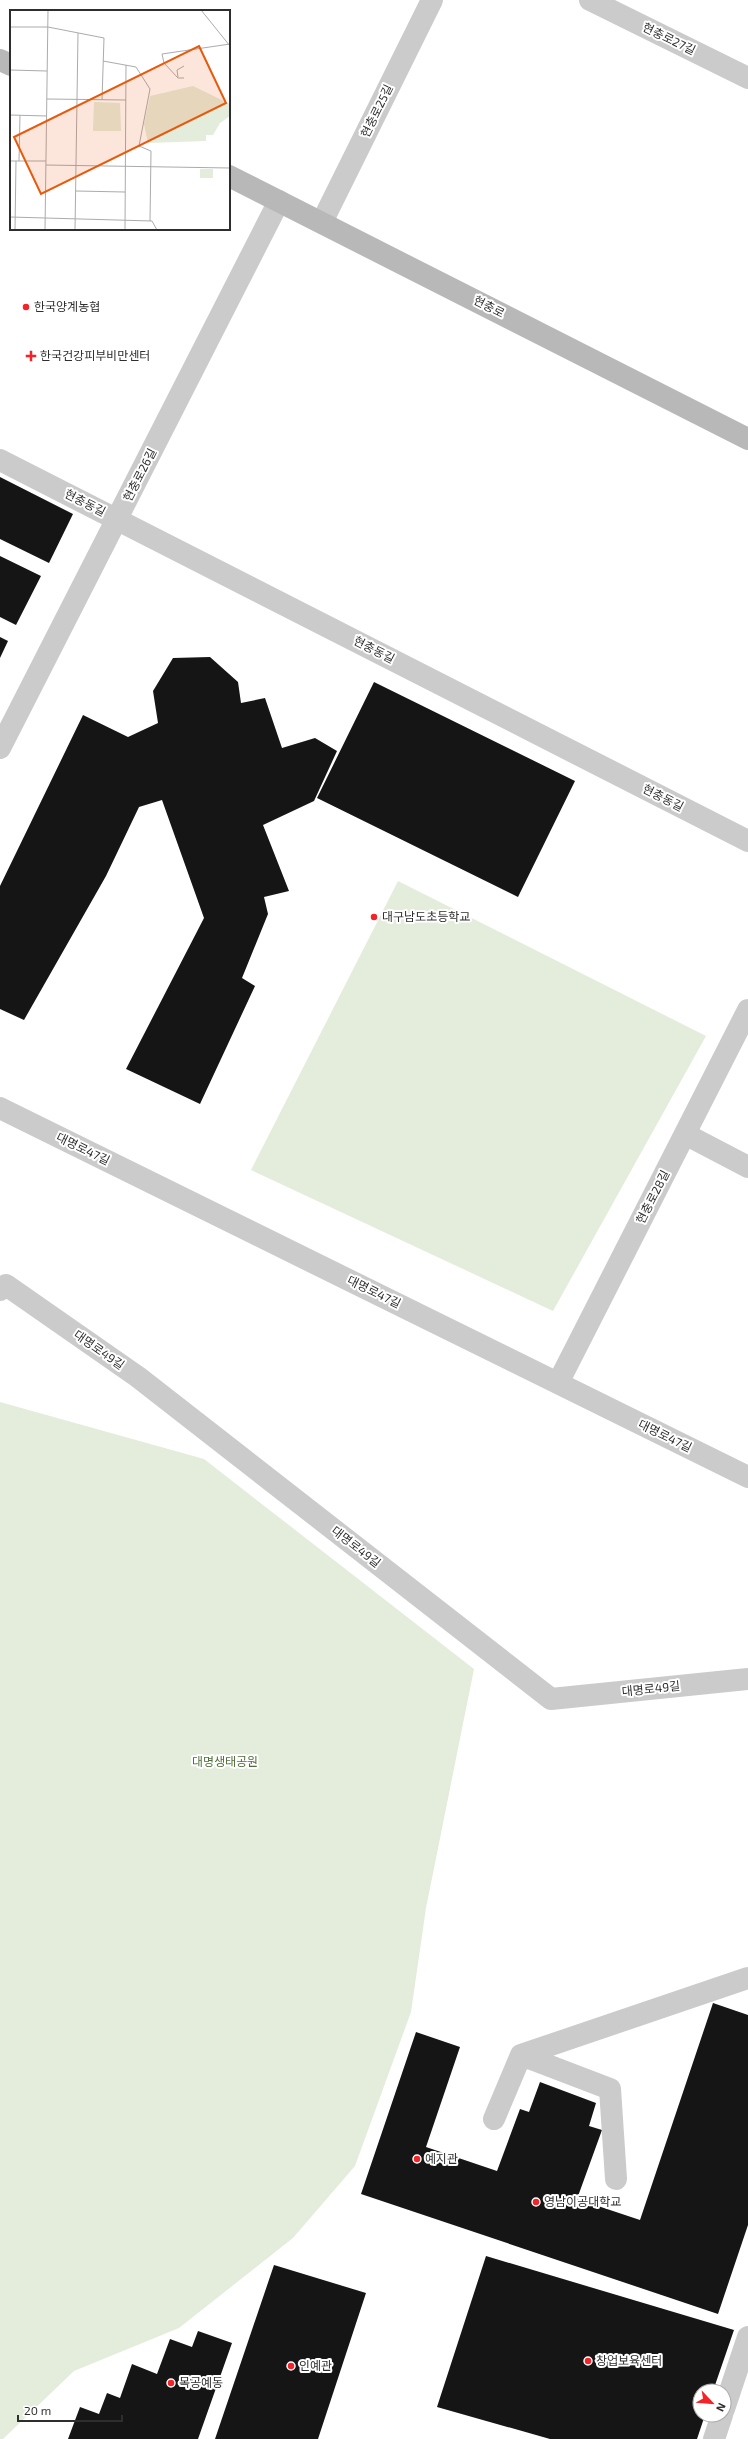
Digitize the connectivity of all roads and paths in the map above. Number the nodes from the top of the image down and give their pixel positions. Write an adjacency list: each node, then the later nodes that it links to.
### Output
1 (432, 0): 8 (street, 현충로25길)
2 (590, 0): 5 (street, 현충로27길)
3 (0, 60): 4 (main road)
4 (10, 65)
5 (748, 78)
6 (230, 176): 7 (main road, 현충로)
7 (279, 201): 8 (main road, 현충로); 11 (street, 현충로26길)
8 (322, 222): 9 (main road, 현충로)
9 (748, 439)
10 (0, 460): 11 (street, 현충동길)
11 (117, 519): 12 (street, 현충로26길); 13 (street, 현충동길)
12 (0, 748)
13 (748, 841)
14 (748, 1010): 16 (street, 현충로28길)
15 (0, 1108): 19 (street, 대명로47길)
16 (685, 1134): 17 (street); 19 (street, 현충로28길)
17 (748, 1167)
18 (0, 1290): 21 (street, 대명로49길)
19 (558, 1383): 20 (street, 대명로47길)
20 (748, 1477)
21 (748, 1679)
22 (748, 1978): 23 (street)
23 (521, 2055): 24 (street); 25 (street)
24 (494, 2119)
25 (616, 2179)
26 (748, 2337): 27 (street)
27 (732, 2385)
28 (719, 2423): 29 (street)
29 (714, 2439)

